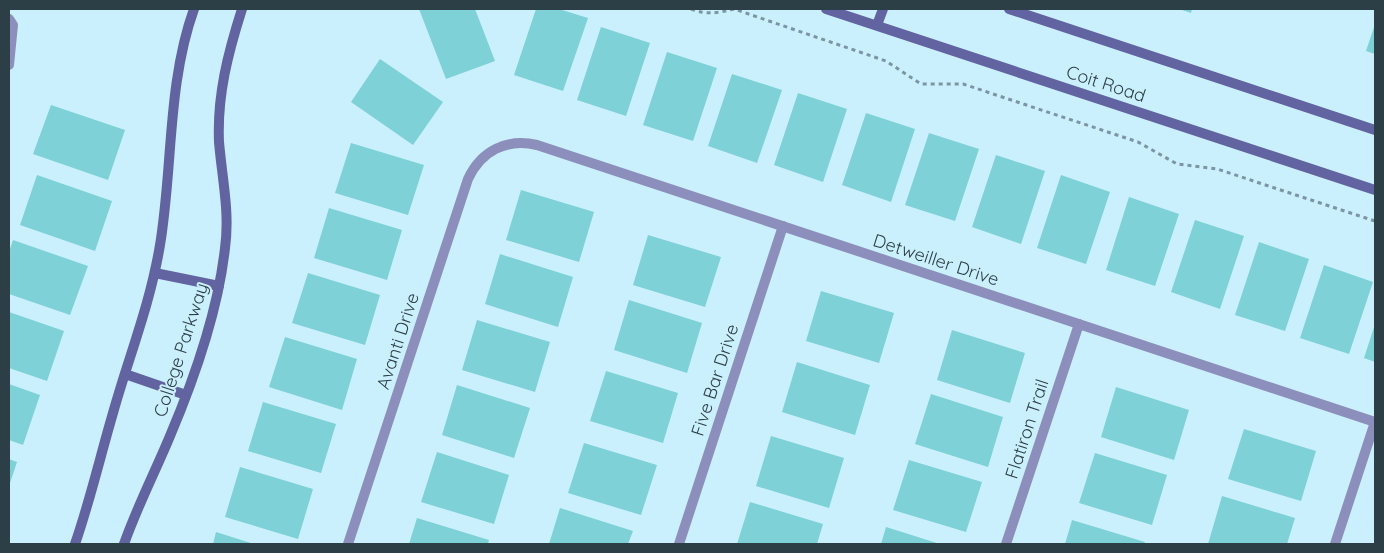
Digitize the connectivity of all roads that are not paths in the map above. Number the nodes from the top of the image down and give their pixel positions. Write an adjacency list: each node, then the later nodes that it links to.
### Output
1 (194, 9): 13 (street)
2 (242, 9): 14 (street, College Parkway)
3 (826, 9): 7 (street, Coit Road)
4 (883, 9): 7 (street)
5 (1009, 9): 9 (street)
6 (10, 20): 8 (street)
7 (877, 25): 11 (street, Coit Road)
8 (9, 65)
9 (1375, 130)
10 (487, 153): 12 (street, Detweiller Drive); 21 (street, Avanti Drive)
11 (1375, 190)
12 (783, 226): 15 (street, Detweiller Drive); 22 (street, Five Bar Drive)
13 (155, 273): 14 (street); 16 (street)
14 (219, 286): 17 (street, College Parkway)
15 (1079, 324): 18 (street, Detweiller Drive); 23 (street, Flatiron Trail)
16 (125, 374): 17 (street); 19 (street)
17 (186, 395): 20 (street, College Parkway)
18 (1375, 422): 24 (street)
19 (75, 544)
20 (124, 544)
21 (348, 544)
22 (679, 544)
23 (1006, 544)
24 (1335, 544)

